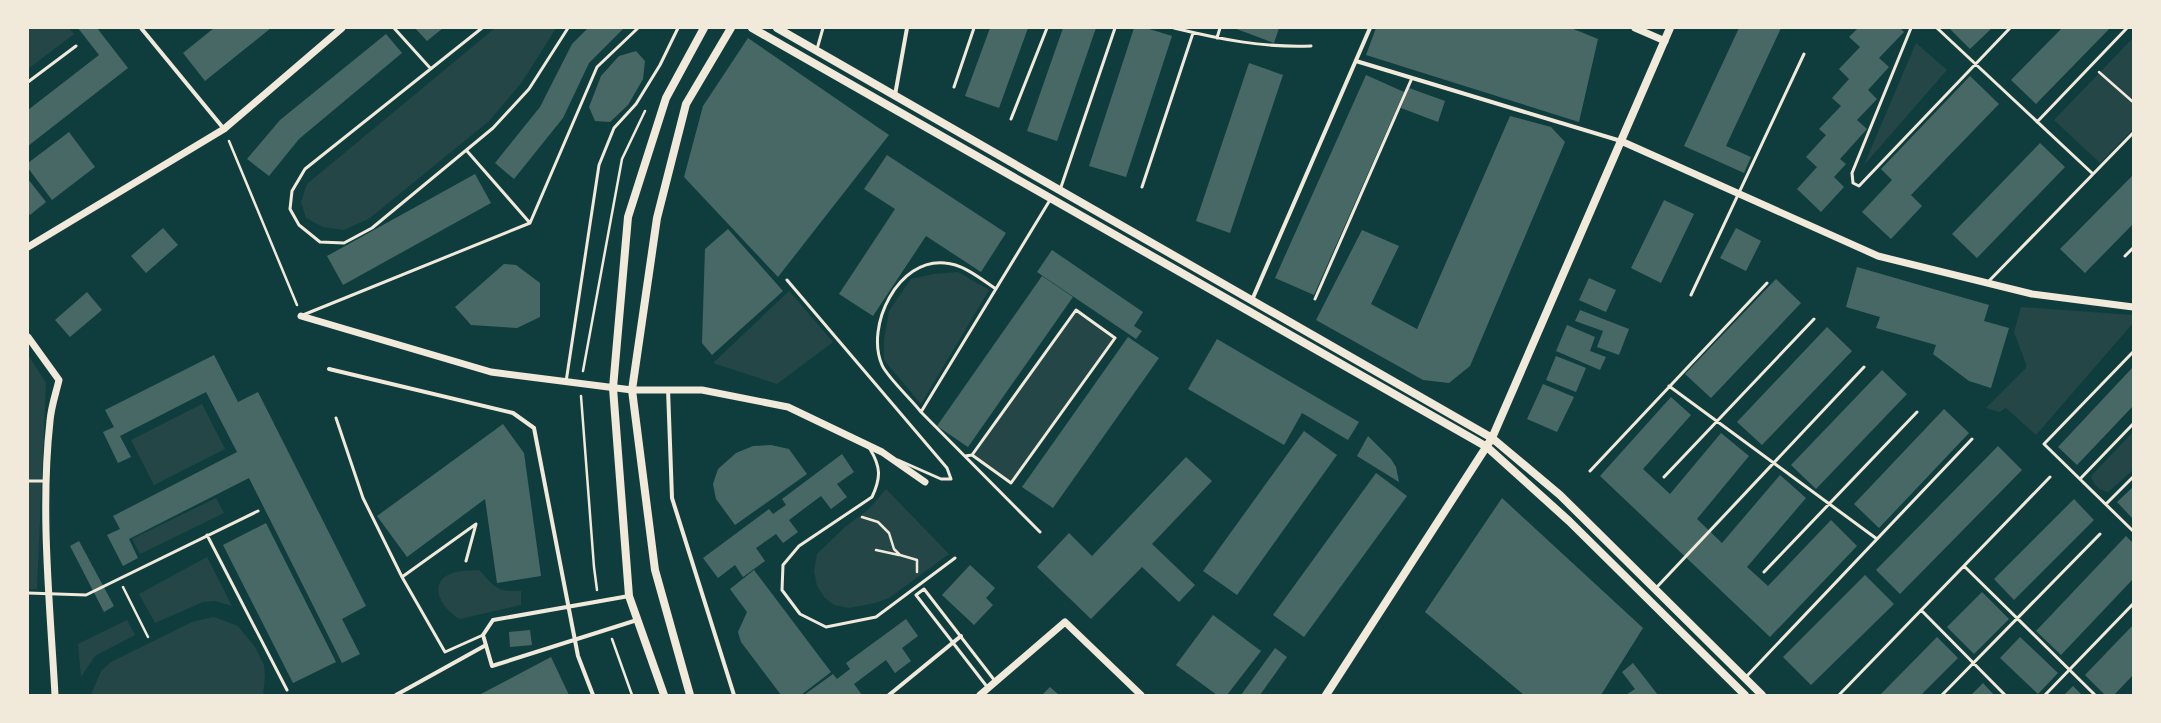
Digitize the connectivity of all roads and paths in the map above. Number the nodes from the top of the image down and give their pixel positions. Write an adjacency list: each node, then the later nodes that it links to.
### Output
1 (140, 28): 44 (street)
2 (342, 28): 44 (street)
3 (394, 28): 36 (lane)
4 (482, 28): 36 (lane)
5 (568, 28): 47 (lane)
6 (638, 28): 53 (lane)
7 (678, 28): 71 (lane)
8 (704, 28): 73 (main road)
9 (731, 28): 75 (main road)
10 (752, 28): 52 (main road)
11 (777, 28): 31 (main road)
12 (822, 28): 31 (lane)
13 (907, 28): 40 (street)
14 (974, 28): 39 (lane)
15 (1047, 28): 42 (lane)
16 (1115, 28): 50 (lane)
17 (1174, 28): 26 (lane)
18 (1220, 28): 27 (lane)
19 (1370, 28): 33 (street)
20 (1635, 28): 28 (street)
21 (1670, 28): 28 (main road)
22 (1911, 28): 34 (lane)
23 (1937, 28): 34 (lane)
24 (2010, 28): 34 (lane)
25 (2127, 28): 35 (lane)
26 (1193, 33): 27 (lane); 49 (lane)
27 (1217, 38): 30 (lane)
28 (1664, 41): 46 (main road)
29 (76, 46): 38 (lane)
30 (1311, 46)
31 (817, 51): 40 (main road)
32 (1804, 54): 51 (lane)
33 (1356, 61): 37 (street); 63 (street)
34 (1976, 64): 43 (lane)
35 (2092, 65): 41 (path); 43 (lane)
36 (431, 69): 47 (lane)
37 (1412, 78): 46 (street); 62 (lane)
38 (28, 82)
39 (954, 87)
40 (894, 95): 50 (main road)
41 (2133, 102)
42 (1011, 119)
43 (2037, 122): 48 (lane)
44 (224, 129): 54 (street); 65 (path)
45 (2133, 133): 48 (lane)
46 (1621, 141): 51 (street); 81 (main road)
47 (467, 151): 53 (lane)
48 (2093, 174): 59 (lane)
49 (1142, 187)
50 (1060, 190): 63 (main road)
51 (1739, 194): 59 (street); 61 (lane)
52 (1051, 198): 60 (lane); 84 (main road)
53 (530, 223): 65 (lane)
54 (28, 247)
55 (2133, 248): 56 (lane)
56 (2125, 256)
57 (787, 280): 85 (lane)
58 (1766, 283): 72 (lane)
59 (1987, 284): 64 (street)
60 (996, 289): 76 (lane); 76 (lane)
61 (1692, 295)
62 (1315, 299)
63 (1252, 300): 81 (main road)
64 (2133, 307)
65 (301, 316): 71 (street)
66 (1814, 319): 79 (lane)
67 (28, 337): 95 (street)
68 (2133, 352): 93 (lane)
69 (1864, 367): 88 (lane)
70 (329, 369): 121 (street)
71 (566, 382): 73 (street)
72 (1669, 386): 79 (lane); 89 (lane)
73 (613, 388): 75 (street); 119 (main road)
74 (668, 389): 75 (street); 83 (street); 142 (street)
75 (632, 390): 141 (main road)
76 (921, 412): 87 (lane)
77 (1917, 412): 97 (lane)
78 (336, 418): 112 (lane)
79 (1717, 421): 88 (lane); 90 (lane)
80 (2133, 424): 93 (lane)
81 (1492, 438): 84 (main road); 115 (main road)
82 (1972, 439): 105 (lane)
83 (869, 446): 85 (street); 100 (lane)
84 (1487, 447): 146 (main road); 147 (main road)
85 (882, 452): 96 (street)
86 (972, 455): 86 (lane); 87 (lane)
87 (965, 456): 102 (lane)
88 (1774, 463): 97 (lane); 115 (lane)
89 (1590, 471)
90 (1664, 477)
91 (2050, 477): 110 (lane)
92 (2133, 477): 98 (lane)
93 (2080, 479): 98 (lane)
94 (28, 481): 95 (lane)
95 (46, 481): 117 (street)
96 (925, 482)
97 (1830, 504): 105 (lane); 111 (lane)
98 (2106, 504): 101 (lane)
99 (258, 511): 104 (lane)
100 (849, 513): 107 (path); 114 (lane)
101 (2133, 531)
102 (1040, 532)
103 (2100, 534): 123 (lane)
104 (207, 535): 113 (lane); 136 (lane)
105 (1877, 539): 133 (lane)
106 (876, 550): 107 (path)
107 (900, 555): 114 (path)
108 (955, 558): 114 (lane)
109 (466, 561): 112 (lane)
110 (1964, 566): 122 (lane); 123 (lane)
111 (1764, 572)
112 (402, 577): 125 (lane)
113 (119, 579): 117 (lane); 127 (path)
114 (916, 587): 116 (lane)
115 (1655, 589): 133 (main road)
116 (920, 592): 126 (lane); 129 (lane)
117 (48, 593): 118 (lane); 137 (street)
118 (28, 594)
119 (629, 596): 121 (street); 124 (main road)
120 (2133, 604): 132 (lane)
121 (568, 607): 125 (street); 128 (street)
122 (1921, 610): 131 (lane); 149 (lane)
123 (2017, 618): 131 (lane); 132 (lane)
124 (637, 620): 128 (street); 140 (main road)
125 (483, 635): 130 (street)
126 (961, 636): 129 (street); 134 (lane)
127 (148, 637)
128 (575, 640): 130 (street); 139 (street)
129 (953, 643): 135 (lane); 143 (street)
130 (486, 645): 138 (street)
131 (1973, 663): 150 (lane); 151 (lane)
132 (2070, 670): 152 (lane); 153 (lane)
133 (1745, 678): 148 (main road)
134 (996, 681): 135 (street); 145 (street)
135 (988, 688): 144 (street)
136 (287, 690)
137 (55, 695)
138 (396, 695)
139 (593, 695)
140 (664, 695)
141 (690, 695)
142 (734, 695)
143 (889, 695)
144 (980, 695)
145 (1141, 695)
146 (1326, 695)
147 (1745, 695)
148 (1762, 695)
149 (1839, 695)
150 (1942, 695)
151 (2005, 695)
152 (2045, 695)
153 (2095, 695)

